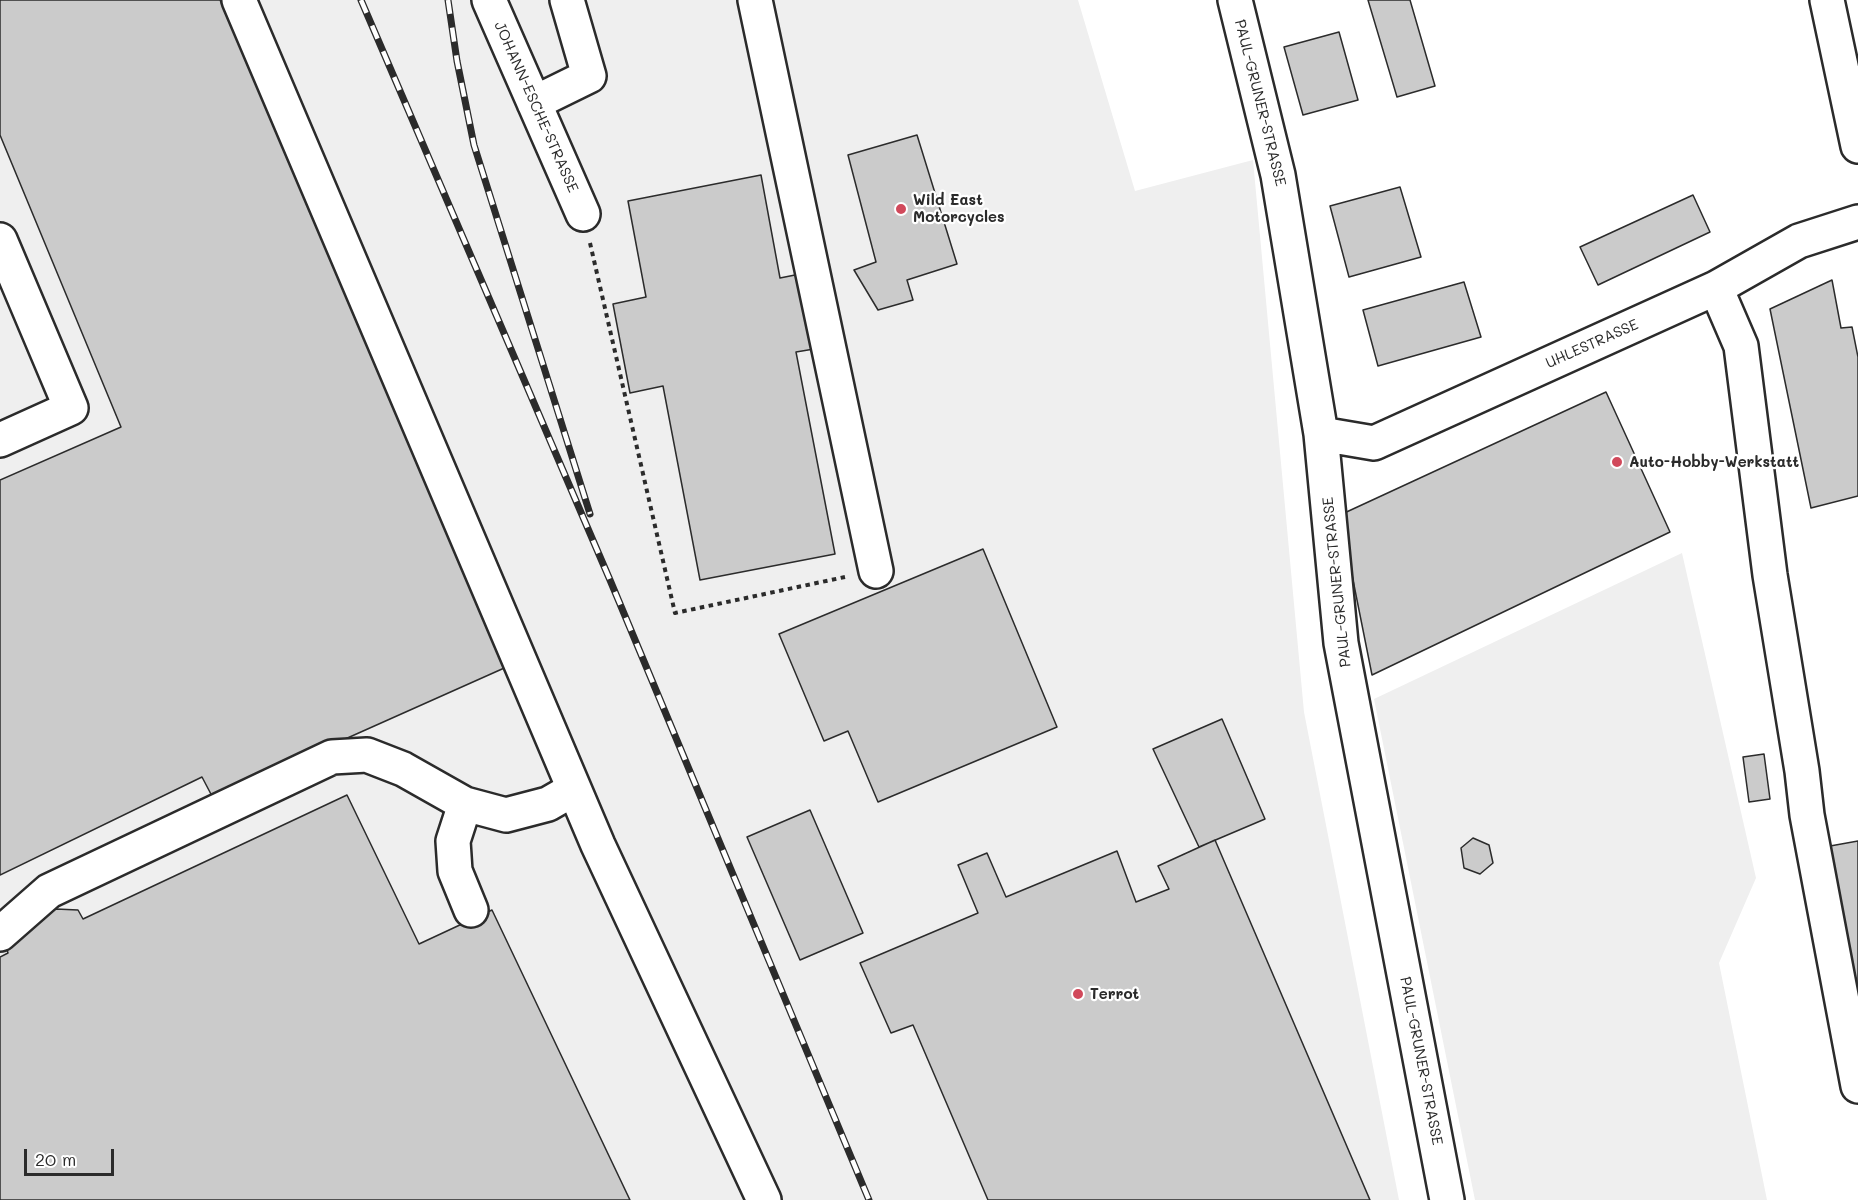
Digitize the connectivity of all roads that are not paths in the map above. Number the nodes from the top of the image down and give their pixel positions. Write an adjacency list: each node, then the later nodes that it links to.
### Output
1 (239, 0): 16 (street)
2 (489, 0): 7 (street, JOHANN-ESCHE-STRASSE)
3 (567, 0): 7 (street)
4 (755, 0): 15 (street)
5 (1235, 0): 13 (street, PAUL-GRUNER-STRASSE)
6 (1827, 0): 8 (street)
7 (534, 103): 9 (street, JOHANN-ESCHE-STRASSE)
8 (1858, 146)
9 (583, 214)
10 (1858, 222): 12 (street, UHLESTRASSE)
11 (0, 240): 14 (street)
12 (1716, 288): 13 (street, UHLESTRASSE); 22 (street)
13 (1321, 434): 24 (street, PAUL-GRUNER-STRASSE)
14 (0, 440)
15 (876, 571)
16 (574, 789): 17 (street); 23 (street)
17 (465, 804): 18 (street); 20 (street)
18 (49, 891): 19 (street); 21 (street)
19 (0, 908)
20 (471, 910)
21 (0, 934)
22 (1858, 1086)
23 (764, 1200)
24 (1447, 1200)

